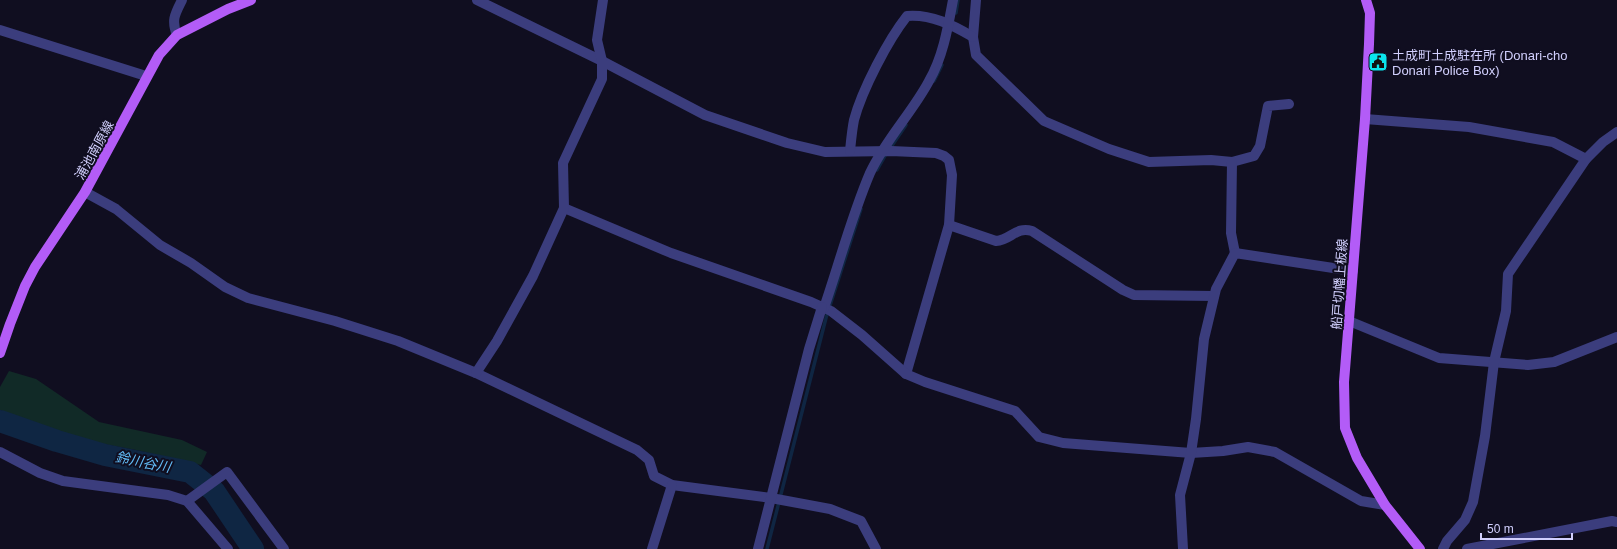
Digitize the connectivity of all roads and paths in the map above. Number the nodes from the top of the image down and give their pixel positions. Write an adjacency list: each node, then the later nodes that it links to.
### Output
1 (182, 0): 10 (street)
2 (251, 0): 10 (main road, 浦池南原線)
3 (476, 0): 12 (street)
4 (604, 0): 12 (street)
5 (953, 0): 8 (street)
6 (976, 0): 11 (street)
7 (1366, 0): 15 (main road, 船戸切幡上板線)
8 (952, 25): 11 (street); 17 (street); 18 (street)
9 (0, 30): 13 (street)
10 (177, 35): 13 (main road, 浦池南原線)
11 (972, 37): 20 (street)
12 (602, 61): 17 (street); 22 (street)
13 (146, 76): 21 (main road, 浦池南原線)
14 (1289, 104): 20 (street)
15 (1365, 119): 19 (street); 25 (main road, 船戸切幡上板線)
16 (1617, 132): 19 (street)
17 (850, 151): 18 (street)
18 (887, 151): 23 (street); 27 (street)
19 (1586, 159): 31 (street)
20 (1232, 162): 24 (street)
21 (85, 192): 30 (main road, 浦池南原線); 32 (street)
22 (564, 208): 27 (street); 32 (street)
23 (949, 225): 26 (street); 33 (street)
24 (1235, 253): 25 (street); 26 (street)
25 (1353, 271): 28 (main road, 船戸切幡上板線)
26 (1214, 296): 35 (street)
27 (826, 309): 33 (street); 37 (street)
28 (1349, 321): 31 (street); 39 (main road, 船戸切幡上板線)
29 (1617, 337): 31 (street)
30 (0, 353)
31 (1494, 362): 48 (street)
32 (476, 373): 36 (street)
33 (906, 374): 35 (street)
34 (0, 452): 38 (street)
35 (1191, 453): 39 (street); 46 (street)
36 (672, 485): 37 (street); 43 (street)
37 (776, 499): 44 (street); 45 (street)
38 (187, 501): 41 (street); 42 (street)
39 (1385, 505): 47 (main road, 船戸切幡上板線)
40 (1617, 522): 49 (street)
41 (228, 549)
42 (284, 549)
43 (652, 549)
44 (758, 549)
45 (876, 549)
46 (1183, 549)
47 (1420, 549)
48 (1443, 549)
49 (1467, 549)

